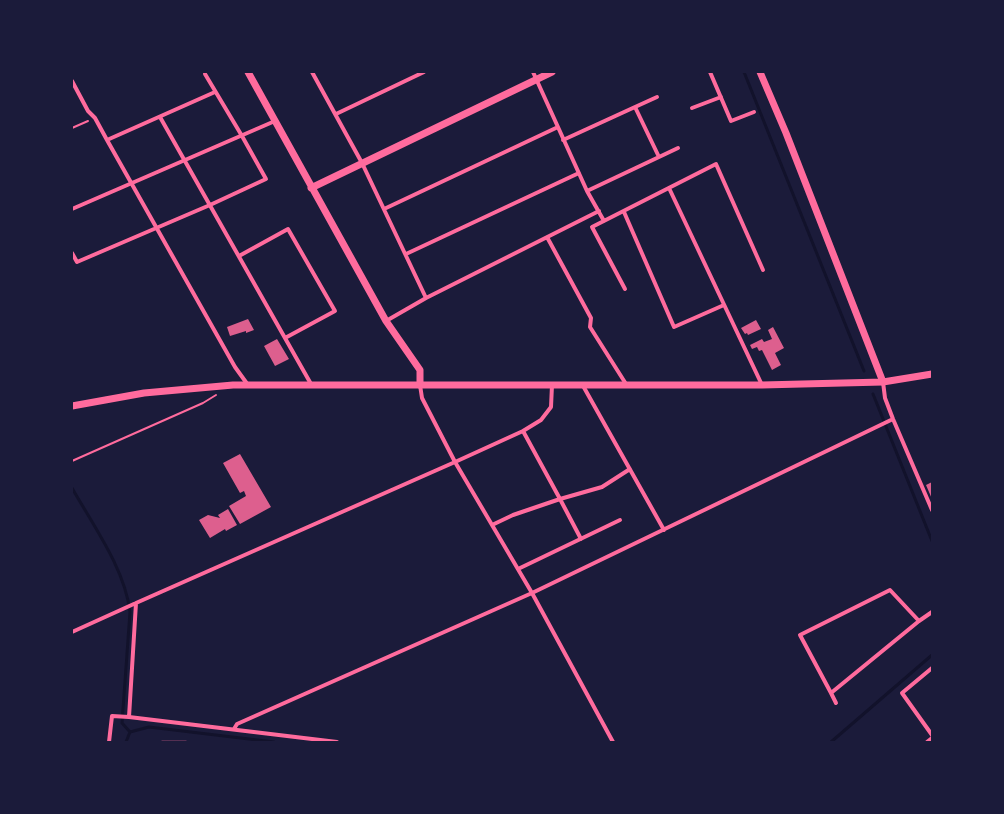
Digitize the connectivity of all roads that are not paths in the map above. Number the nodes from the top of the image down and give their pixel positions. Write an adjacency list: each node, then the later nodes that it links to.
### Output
1 (248, 72): 19 (street)
2 (312, 72): 17 (street)
3 (424, 72): 17 (street)
4 (533, 72): 9 (street)
5 (552, 72): 9 (street)
6 (710, 72): 13 (street)
7 (760, 72): 51 (street)
8 (205, 74): 11 (street)
9 (536, 80): 20 (street); 27 (street)
10 (72, 81): 22 (street)
11 (215, 92): 18 (street); 21 (street)
12 (657, 97): 14 (street)
13 (721, 97): 15 (street); 16 (street)
14 (636, 107): 23 (street); 25 (street)
15 (692, 108)
16 (754, 112)
17 (336, 114): 27 (street)
18 (160, 117): 22 (street); 26 (street)
19 (275, 121): 21 (street); 30 (street)
20 (558, 127): 23 (street); 35 (street)
21 (242, 136): 26 (street); 33 (street)
22 (107, 140): 29 (street)
23 (563, 140): 28 (street)
24 (678, 148): 25 (street)
25 (659, 157): 32 (street)
26 (185, 161): 29 (street); 33 (street)
27 (362, 163): 30 (street); 35 (street)
28 (579, 173): 32 (street); 42 (street)
29 (132, 183): 34 (street); 39 (street)
30 (311, 188): 48 (street)
31 (670, 188): 37 (street); 44 (street); 47 (street)
32 (587, 191): 36 (street)
33 (210, 205): 39 (street); 43 (street)
34 (72, 209)
35 (384, 209): 42 (street)
36 (598, 211): 38 (street); 40 (street)
37 (624, 212): 38 (street); 47 (street)
38 (604, 221): 45 (street)
39 (157, 228): 41 (street); 55 (street)
40 (547, 237): 46 (street); 54 (street)
41 (72, 253)
42 (406, 254): 46 (street)
43 (239, 256): 49 (street); 49 (street)
44 (763, 270)
45 (625, 288)
46 (426, 298): 48 (street)
47 (724, 305): 58 (street)
48 (386, 321): 56 (street)
49 (285, 338): 52 (street)
50 (932, 374): 51 (street)
51 (883, 382): 58 (street); 60 (street)
52 (311, 384): 55 (street); 56 (street)
53 (582, 384): 54 (street); 57 (street); 63 (street)
54 (626, 384): 58 (street)
55 (248, 385): 59 (street)
56 (420, 385): 57 (street); 62 (street)
57 (552, 385): 61 (street)
58 (762, 385)
59 (72, 406)
60 (893, 419): 65 (street); 68 (street)
61 (522, 430): 62 (street); 64 (street)
62 (455, 462): 67 (street); 72 (street)
63 (630, 469): 64 (street); 68 (street)
64 (560, 499): 67 (street); 69 (street)
65 (932, 510)
66 (620, 520): 69 (street)
67 (492, 524): 70 (street)
68 (664, 530): 71 (street)
69 (581, 539): 70 (street)
70 (518, 569): 71 (street)
71 (532, 593): 80 (street); 87 (street)
72 (136, 603): 75 (street); 79 (street)
73 (932, 612): 74 (street)
74 (919, 621): 77 (street); 77 (street)
75 (72, 632)
76 (932, 668): 81 (street)
77 (831, 693): 78 (street)
78 (836, 703)
79 (129, 717): 80 (street); 83 (street)
80 (234, 729): 86 (street)
81 (932, 735)
82 (932, 738): 88 (street)
83 (110, 742)
84 (162, 742): 85 (lane)
85 (186, 742)
86 (337, 742)
87 (613, 742)
88 (927, 742)

